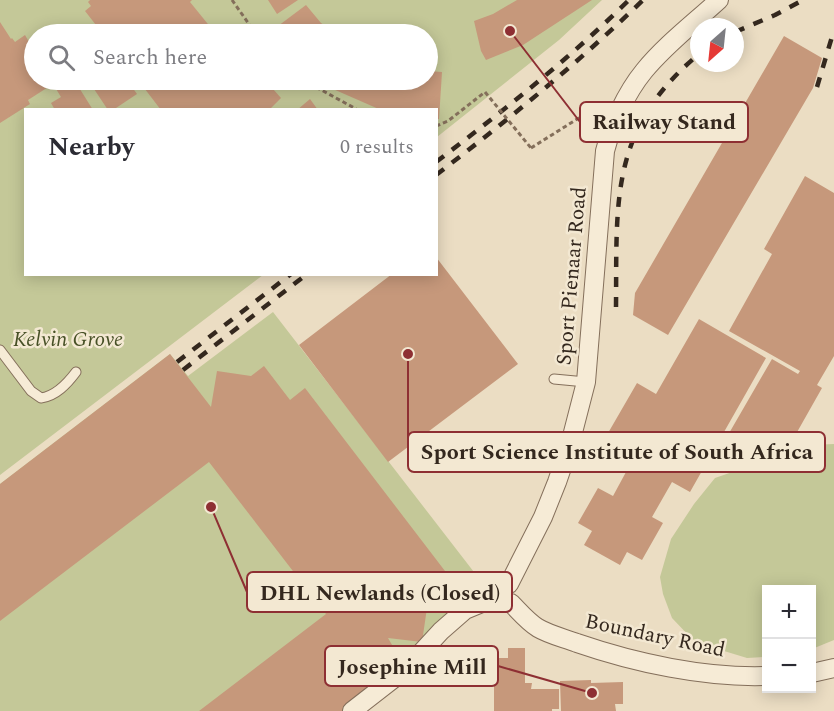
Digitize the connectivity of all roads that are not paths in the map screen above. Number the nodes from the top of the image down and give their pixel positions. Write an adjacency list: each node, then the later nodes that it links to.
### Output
1 (719, 0): 5 (street, Sport Pienaar Road)
2 (0, 350): 3 (lane)
3 (76, 372)
4 (554, 379): 5 (lane)
5 (586, 382): 6 (street, Sport Pienaar Road)
6 (502, 600): 9 (street, Boundary Road); 10 (street)
7 (834, 668): 8 (street)
8 (816, 671)
9 (762, 676)
10 (352, 711)

